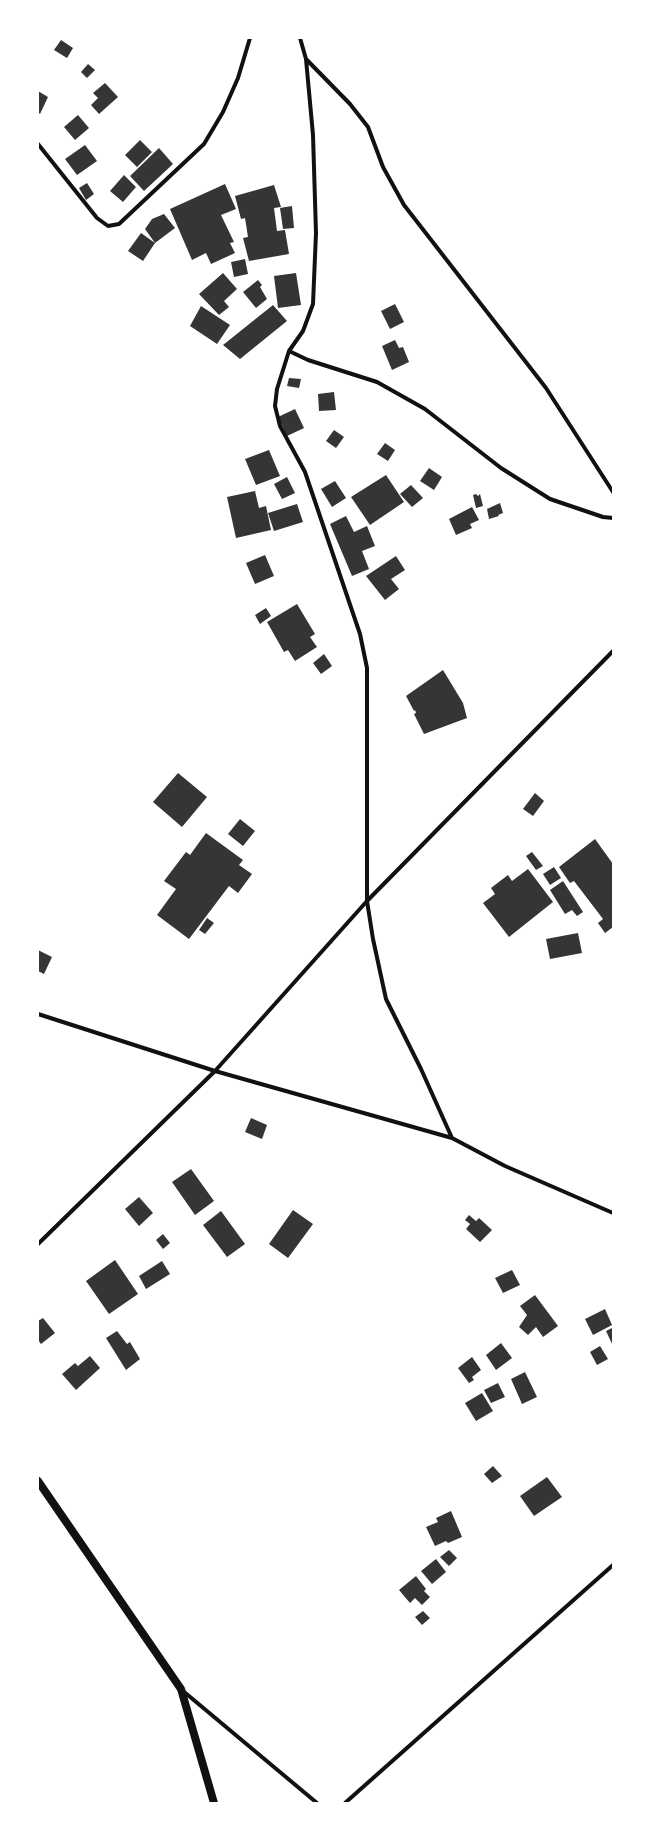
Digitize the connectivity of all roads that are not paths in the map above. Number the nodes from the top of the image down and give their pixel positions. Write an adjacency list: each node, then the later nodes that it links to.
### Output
1 (250, 38): 4 (street)
2 (300, 38): 3 (street)
3 (306, 59): 5 (street); 6 (street)
4 (38, 144)
5 (289, 351): 7 (street); 9 (street)
6 (613, 492)
7 (613, 518)
8 (613, 651): 9 (street)
9 (367, 902): 11 (street); 12 (street)
10 (38, 1014): 11 (street)
11 (215, 1070): 12 (street); 14 (street)
12 (452, 1138): 13 (street)
13 (613, 1213)
14 (38, 1244)
15 (38, 1481): 17 (main road)
16 (613, 1565): 20 (street)
17 (181, 1689): 18 (main road); 19 (street)
18 (214, 1803)
19 (317, 1803)
20 (344, 1803)

